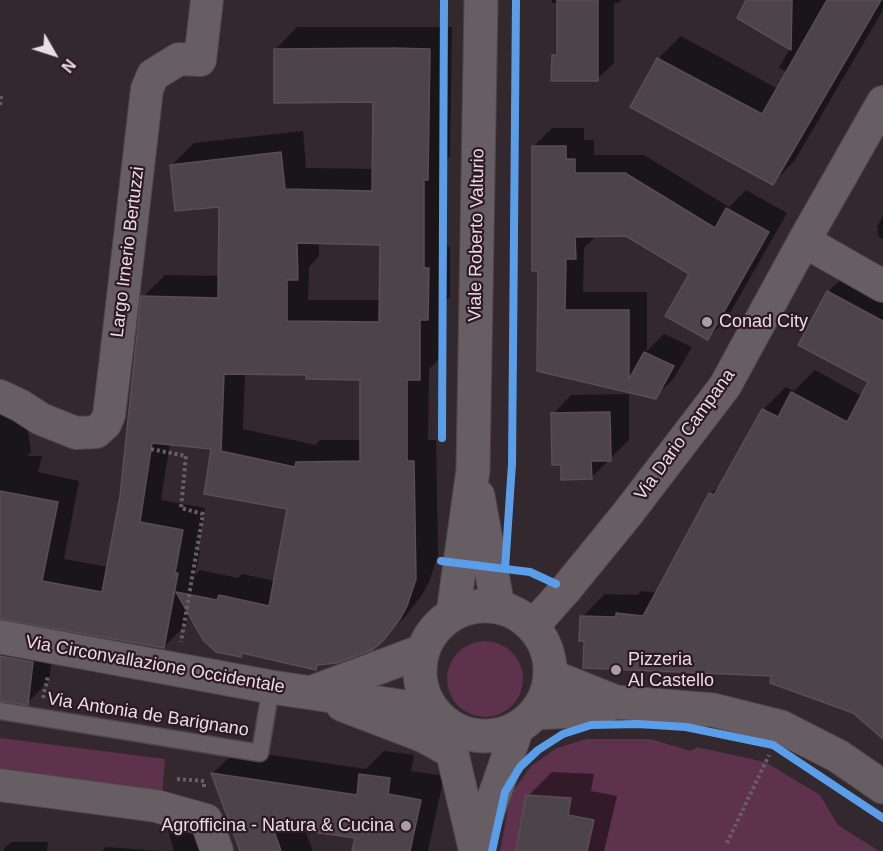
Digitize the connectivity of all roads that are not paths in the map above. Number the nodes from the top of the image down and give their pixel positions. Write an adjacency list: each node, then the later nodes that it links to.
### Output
1 (207, 0): 6 (street, Largo Irnerio Bertuzzi)
2 (481, 0): 7 (street, Viale Roberto Valturio)
3 (883, 102): 4 (street, Via Dario Campana)
4 (804, 241): 5 (street); 10 (street, Via Dario Campana)
5 (883, 286)
6 (0, 396)
7 (473, 470): 8 (street, Viale Roberto Valturio); 9 (street, Viale Roberto Valturio)
8 (498, 607): 9 (street); 10 (street)
9 (453, 614): 12 (street)
10 (533, 626): 13 (street)
11 (0, 638): 14 (street, Via Circonvallazione Occidentale)
12 (423, 651): 15 (street, Via Circonvallazione Occidentale); 19 (street)
13 (551, 676): 16 (street); 18 (street)
14 (271, 687): 15 (street, Via Circonvallazione Occidentale); 17 (lane, Via Antonia de Barignano)
15 (310, 693): 19 (street, Via Circonvallazione Occidentale); 19 (street, Via Circonvallazione Occidentale)
16 (616, 702): 18 (street); 21 (street)
17 (0, 711)
18 (527, 720): 19 (street); 22 (street)
19 (447, 731): 22 (street)
20 (0, 785): 23 (street)
21 (883, 787)
22 (475, 850)
23 (217, 851)

